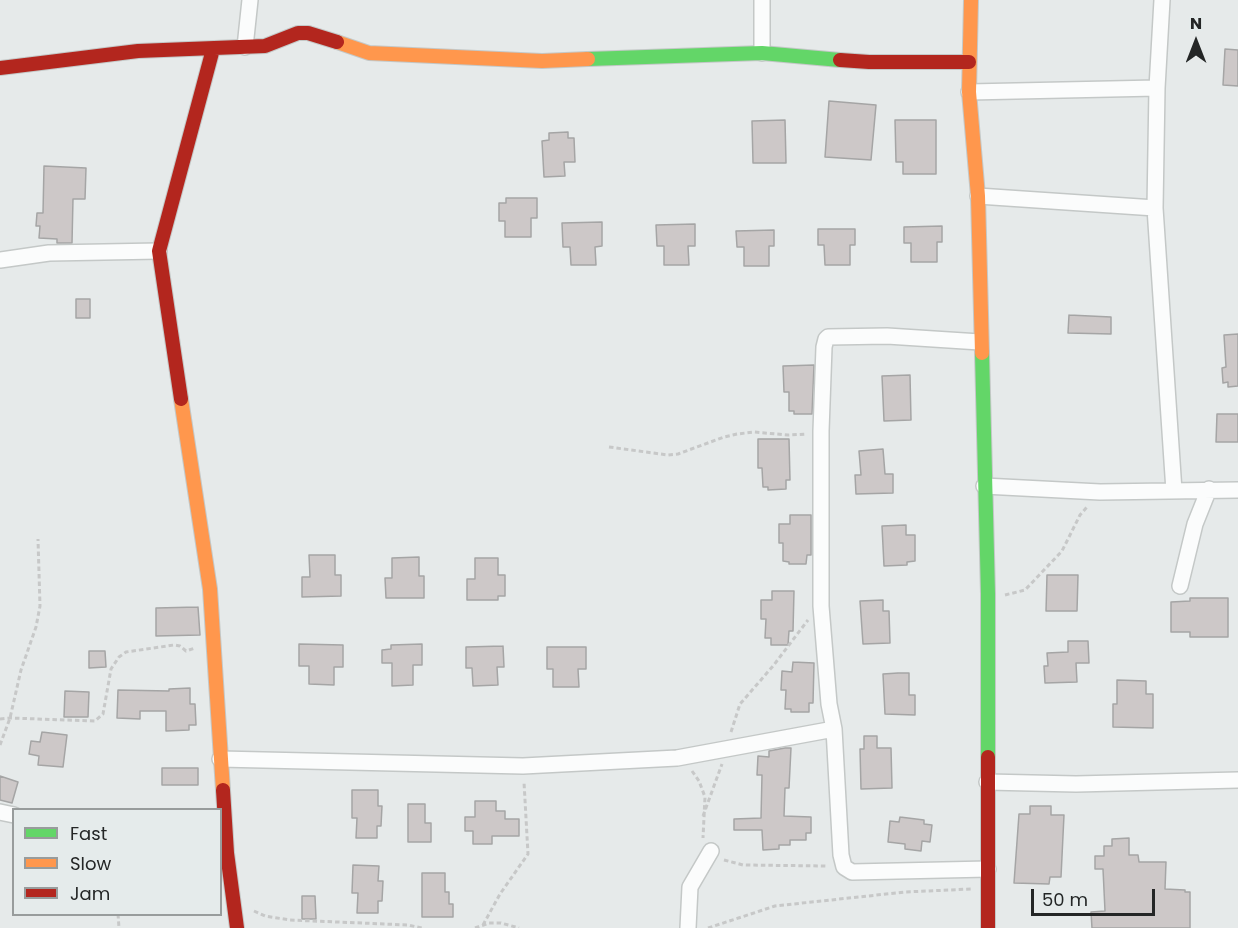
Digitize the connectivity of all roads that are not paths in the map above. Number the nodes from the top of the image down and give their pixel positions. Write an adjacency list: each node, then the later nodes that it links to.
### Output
1 (249, 0): 5 (street)
2 (762, 0): 7 (street)
3 (971, 0): 8 (street)
4 (1162, 0): 10 (street)
5 (245, 47): 6 (street); 7 (street)
6 (213, 49): 9 (street); 14 (street)
7 (762, 53): 8 (street)
8 (969, 62): 11 (street)
9 (0, 68)
10 (1157, 88): 11 (street); 13 (street)
11 (969, 92): 12 (street)
12 (978, 196): 13 (street); 16 (street)
13 (1155, 208): 20 (street)
14 (159, 251): 15 (street); 23 (street)
15 (0, 260)
16 (980, 342): 17 (street); 22 (street)
17 (984, 486): 20 (street); 25 (street)
18 (1209, 489): 19 (street); 20 (street); 21 (street)
19 (1238, 490)
20 (1174, 491)
21 (1180, 586)
22 (834, 729): 23 (street); 28 (street)
23 (220, 759): 27 (street)
24 (1238, 780): 25 (street)
25 (987, 782): 28 (street)
26 (711, 851): 30 (street)
27 (224, 853): 29 (street)
28 (988, 868): 31 (street)
29 (237, 928)
30 (688, 928)
31 (988, 928)

